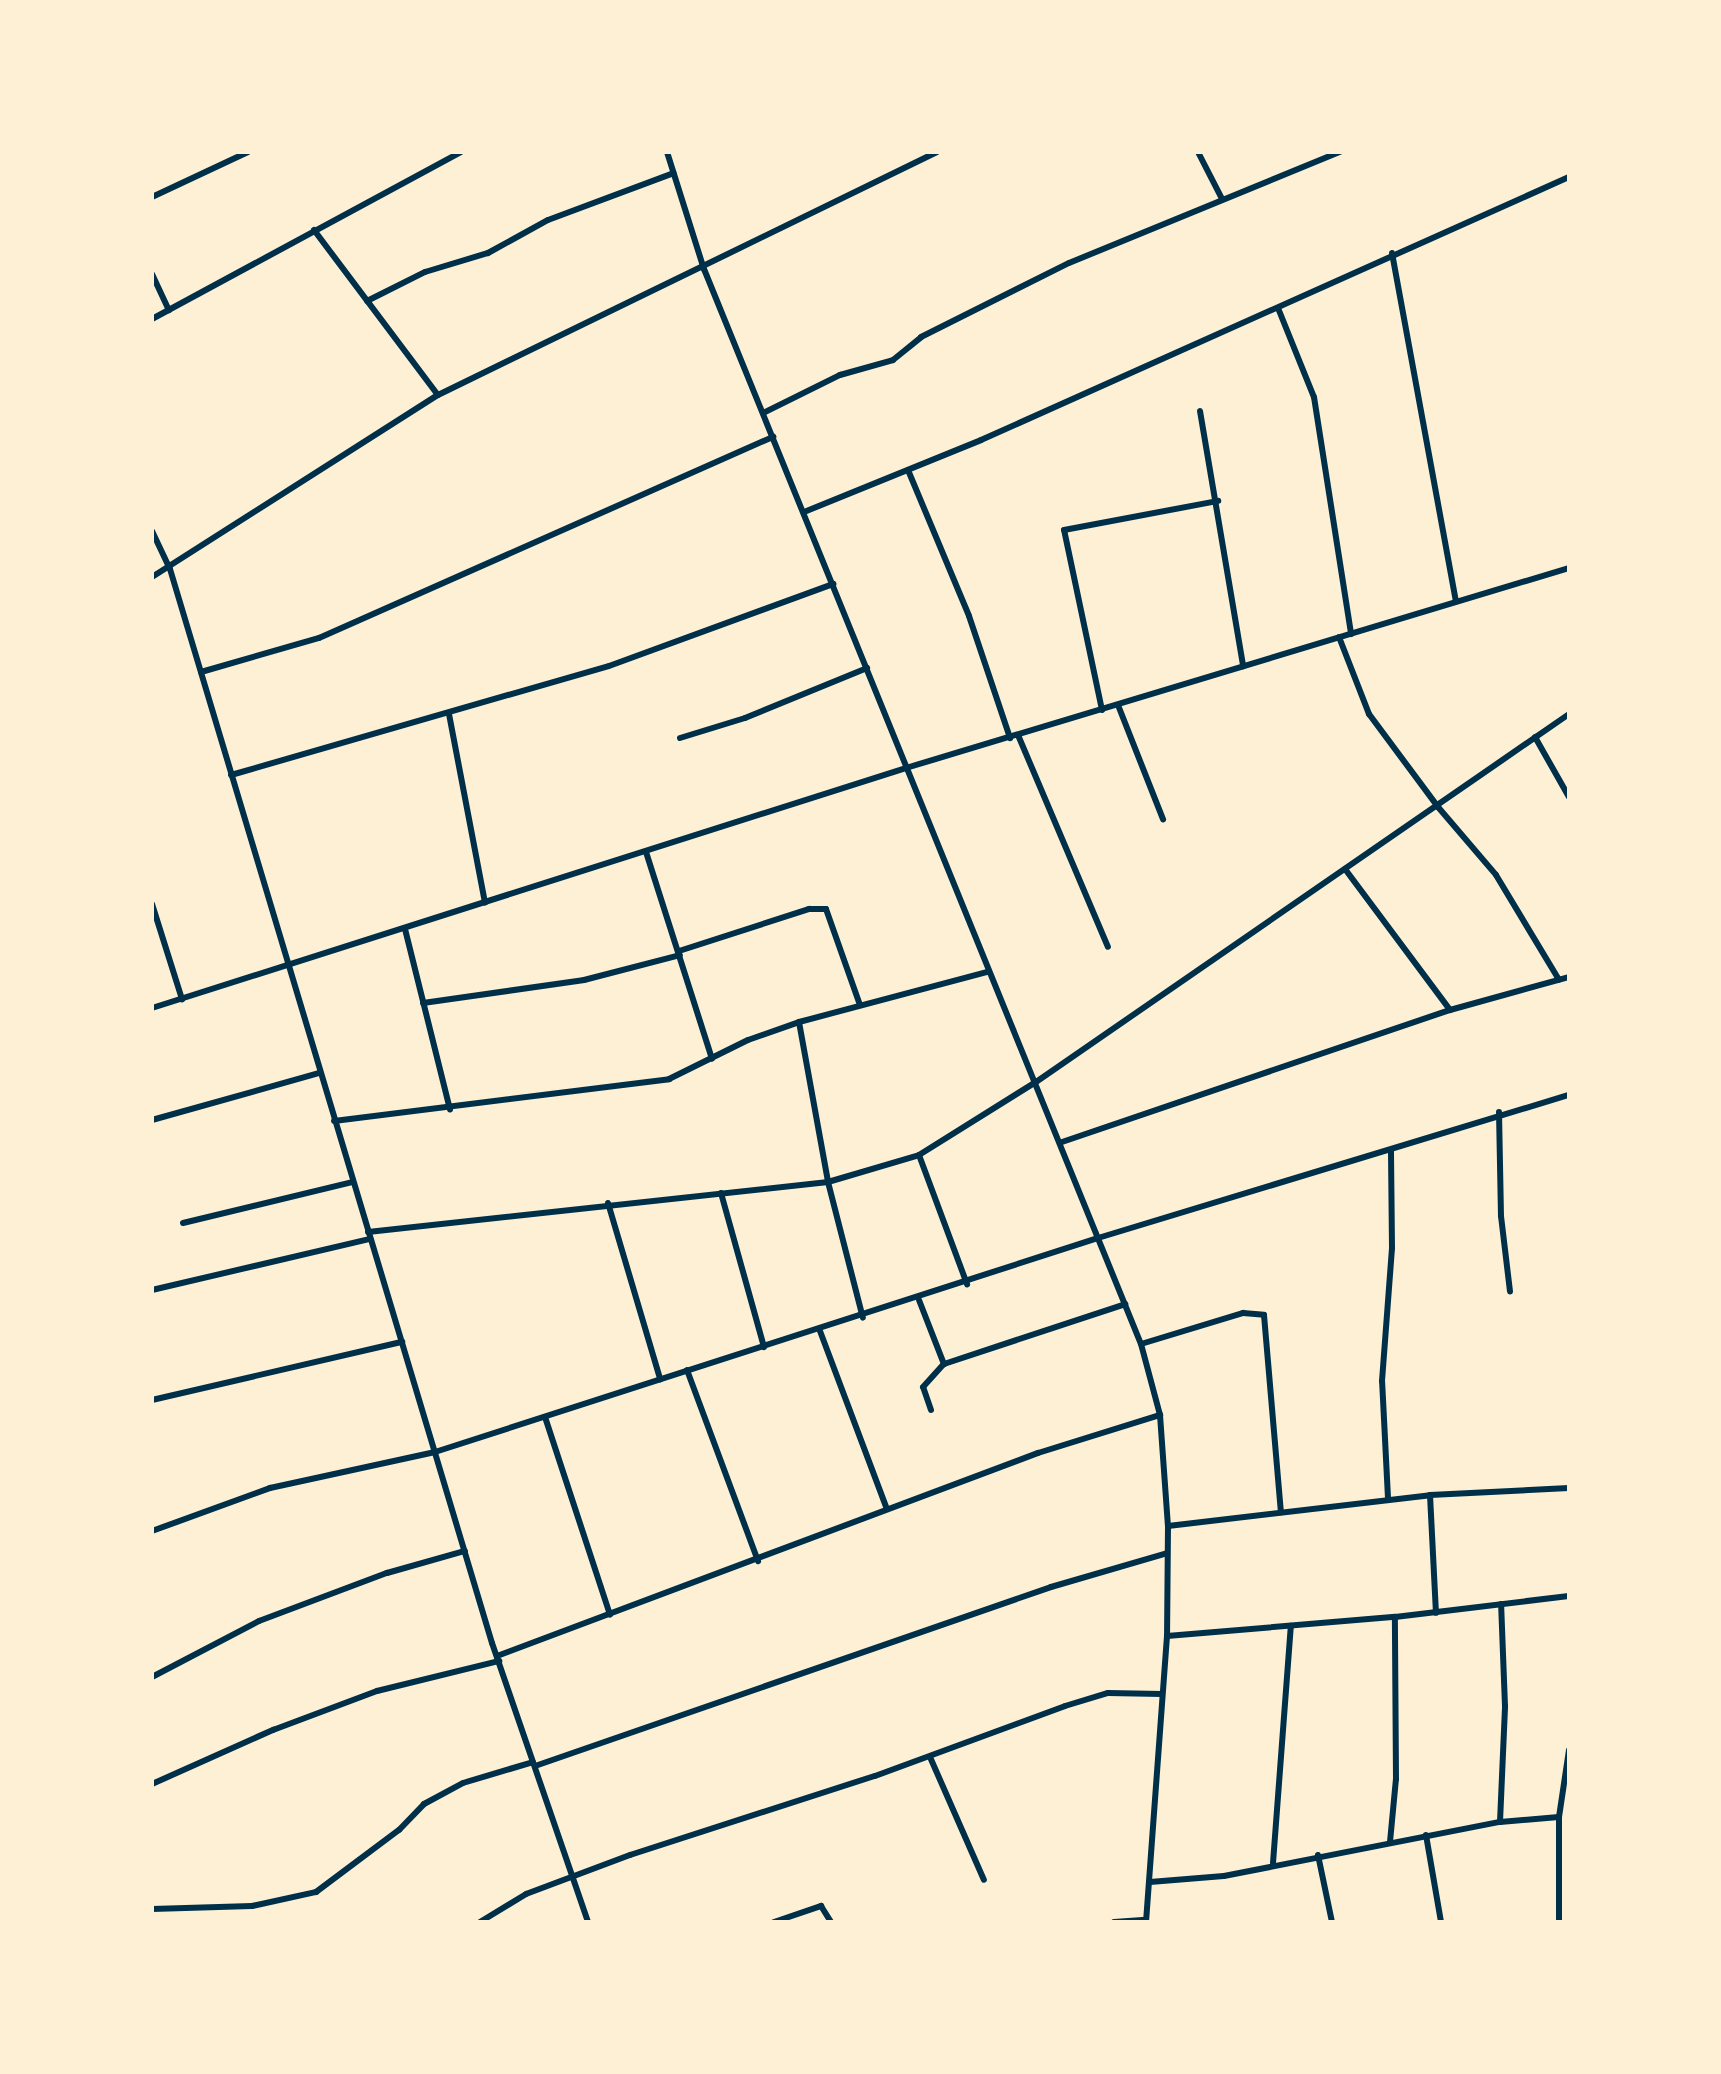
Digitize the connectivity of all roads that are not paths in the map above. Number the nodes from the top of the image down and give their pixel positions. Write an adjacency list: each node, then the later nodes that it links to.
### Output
1 (248, 152): 11 (street)
2 (461, 152): 13 (street)
3 (937, 152): 15 (street)
4 (1198, 152): 12 (street)
5 (1319, 152): 8 (street)
6 (1340, 152): 8 (street)
7 (669, 153): 9 (street)
8 (1325, 162): 12 (street)
9 (674, 173): 15 (street); 17 (street)
10 (1569, 177): 14 (street)
11 (152, 197)
12 (1222, 199): 23 (street)
13 (314, 230): 17 (street); 19 (street)
14 (1392, 253): 18 (street); 33 (street)
15 (704, 269): 21 (street); 23 (street)
16 (152, 274): 19 (street)
17 (367, 301): 21 (street)
18 (1278, 308): 25 (street); 34 (street)
19 (169, 310): 20 (street)
20 (152, 319)
21 (438, 395): 30 (street)
22 (1200, 411): 26 (street)
23 (763, 413): 24 (street)
24 (773, 437): 27 (street); 38 (street)
25 (908, 470): 27 (street); 46 (street)
26 (1218, 501): 36 (street); 40 (street)
27 (804, 512): 32 (street)
28 (152, 531): 30 (street)
29 (1569, 568): 33 (street)
30 (170, 569): 31 (street); 38 (street)
31 (152, 577)
32 (833, 584): 37 (street); 41 (street)
33 (1456, 601): 34 (street)
34 (1351, 634): 35 (street)
35 (1339, 637): 36 (street); 50 (street)
36 (1243, 666): 39 (street)
37 (867, 668): 45 (street); 47 (street)
38 (201, 672): 48 (street)
39 (1118, 705): 40 (street); 51 (street)
40 (1102, 710): 43 (street)
41 (449, 714): 48 (street); 54 (street)
42 (1569, 714): 44 (street)
43 (1018, 735): 46 (street); 57 (street)
44 (1535, 737): 49 (street); 50 (street)
45 (680, 738)
46 (1010, 738): 47 (street)
47 (906, 768): 52 (street); 60 (street)
48 (231, 775): 59 (street)
49 (1569, 797)
50 (1438, 807): 53 (street); 62 (street)
51 (1163, 819)
52 (646, 852): 54 (street); 58 (street)
53 (1345, 869): 67 (street); 71 (street)
54 (485, 903): 56 (street)
55 (152, 904): 63 (street)
56 (405, 929): 59 (street); 64 (street)
57 (1108, 947)
58 (679, 953): 64 (street); 65 (street); 69 (street)
59 (288, 966): 63 (street); 70 (street)
60 (987, 972): 65 (street); 71 (street)
61 (1569, 977): 62 (street)
62 (1559, 980): 67 (street)
63 (182, 999): 66 (street)
64 (423, 1003): 73 (street)
65 (860, 1005): 68 (street)
66 (152, 1008)
67 (1450, 1010): 77 (street)
68 (799, 1022): 69 (street); 81 (street)
69 (712, 1059): 73 (street)
70 (319, 1073): 75 (street); 76 (street)
71 (1036, 1082): 77 (street); 79 (street)
72 (1569, 1095): 74 (street)
73 (450, 1109): 76 (street)
74 (1499, 1112): 78 (street); 89 (street)
75 (152, 1120)
76 (334, 1121): 80 (street)
77 (1062, 1142): 86 (street)
78 (1391, 1151): 86 (street); 107 (street)
79 (919, 1155): 81 (street); 87 (street)
80 (353, 1182): 84 (street); 85 (street)
81 (828, 1182): 82 (street); 92 (street)
82 (721, 1193): 83 (street); 96 (street)
83 (608, 1203): 85 (street); 99 (street)
84 (183, 1223)
85 (369, 1235): 88 (street); 94 (street)
86 (1098, 1238): 87 (street); 91 (street)
87 (967, 1284): 90 (street)
88 (152, 1290)
89 (1510, 1291)
90 (919, 1300): 92 (street); 97 (street)
91 (1125, 1304): 95 (street); 97 (street)
92 (863, 1318): 93 (street)
93 (820, 1331): 96 (street); 108 (street)
94 (402, 1342): 100 (street); 104 (street)
95 (1141, 1344): 102 (street); 109 (street)
96 (764, 1347): 98 (street)
97 (944, 1364): 101 (street)
98 (687, 1370): 99 (street); 114 (street)
99 (660, 1379): 103 (street)
100 (152, 1400)
101 (931, 1410)
102 (1160, 1415): 108 (street); 110 (street)
103 (545, 1417): 104 (street); 118 (street)
104 (435, 1452): 111 (street); 112 (street)
105 (1569, 1488): 106 (street)
106 (1430, 1495): 107 (street); 117 (street)
107 (1388, 1498): 109 (street)
108 (887, 1509): 114 (street)
109 (1281, 1512): 110 (street)
110 (1168, 1526): 113 (street)
111 (152, 1531)
112 (465, 1551): 122 (street); 123 (street)
113 (1167, 1553): 121 (street); 127 (street)
114 (758, 1561): 118 (street)
115 (1569, 1596): 116 (street)
116 (1501, 1604): 117 (street); 130 (street)
117 (1436, 1613): 119 (street)
118 (610, 1615): 122 (street)
119 (1395, 1617): 120 (street); 134 (street)
120 (1291, 1626): 121 (street); 136 (street)
121 (1167, 1636): 124 (street)
122 (498, 1659): 127 (street); 128 (street)
123 (152, 1677)
124 (1162, 1694): 126 (street); 139 (street)
125 (1569, 1750): 129 (street)
126 (930, 1757): 137 (street); 138 (street)
127 (534, 1764): 137 (street); 140 (street)
128 (152, 1784)
129 (1559, 1817): 130 (street); 131 (street)
130 (1500, 1822): 133 (street)
131 (1560, 1833): 132 (street); 149 (street)
132 (1569, 1834)
133 (1426, 1835): 134 (street); 148 (street)
134 (1390, 1842): 135 (street)
135 (1318, 1855): 136 (street); 147 (street)
136 (1273, 1863): 139 (street)
137 (574, 1877): 142 (street); 143 (street)
138 (984, 1880)
139 (1150, 1882): 141 (street)
140 (152, 1909)
141 (1146, 1921): 146 (street)
142 (480, 1922)
143 (588, 1922)
144 (774, 1922): 145 (street)
145 (831, 1922)
146 (1114, 1922)
147 (1332, 1922)
148 (1441, 1922)
149 (1559, 1922)

